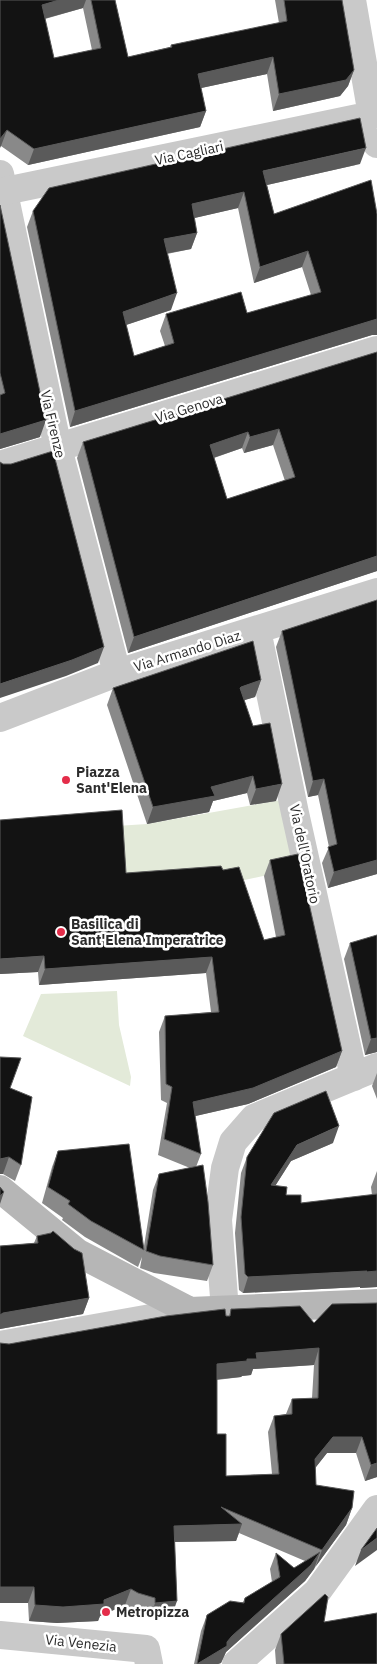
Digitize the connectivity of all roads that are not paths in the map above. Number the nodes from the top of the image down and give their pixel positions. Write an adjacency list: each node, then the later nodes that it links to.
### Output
1 (352, 0): 2 (street)
2 (375, 114): 3 (street); 4 (street, Via Cagliari)
3 (377, 144)
4 (1, 186): 6 (street, Via Firenze)
5 (377, 350): 6 (street, Via Genova)
6 (58, 448): 7 (street, Via Genova); 10 (street, Via Firenze)
7 (0, 466)
8 (377, 592): 9 (street, Via Armando Diaz)
9 (257, 630): 10 (street, Via Armando Diaz); 12 (street, Via dell'Oratorio)
10 (117, 673): 11 (street, Via Armando Diaz)
11 (0, 718)
12 (366, 1072): 15 (street)
13 (0, 1190): 16 (main road)
14 (377, 1303): 15 (main road)
15 (225, 1310): 16 (main road)
16 (190, 1311): 17 (street)
17 (0, 1345)
18 (377, 1509): 21 (street)
19 (0, 1635): 20 (street, Via Venezia)
20 (149, 1664)
21 (236, 1664)

